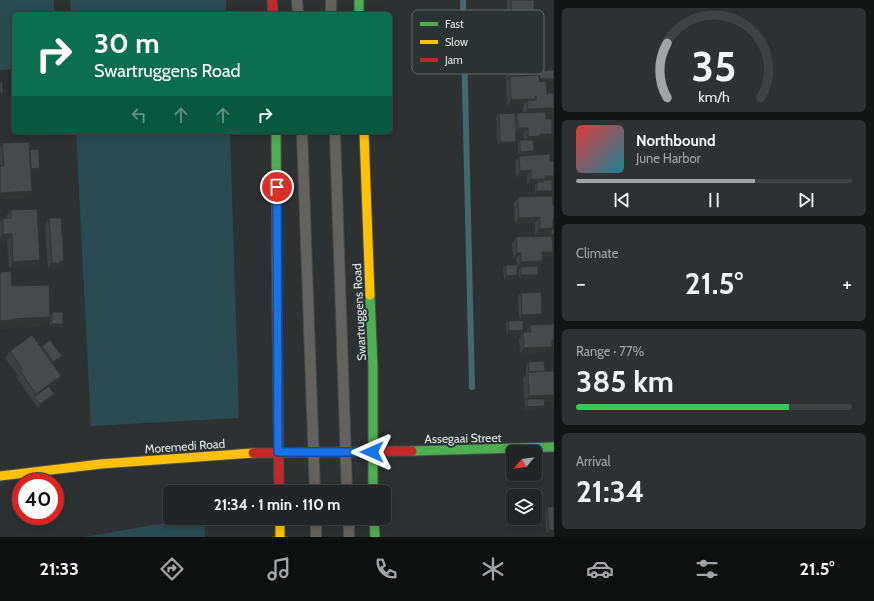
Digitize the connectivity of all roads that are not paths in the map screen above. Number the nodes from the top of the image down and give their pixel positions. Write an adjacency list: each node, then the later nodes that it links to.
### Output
1 (272, 0): 5 (main road)
2 (297, 0): 6 (lane)
3 (331, 0): 7 (lane)
4 (359, 0): 8 (main road)
5 (273, 12)
6 (298, 12)
7 (331, 12)
8 (359, 12)
9 (276, 134): 14 (main road)
10 (302, 134): 15 (lane)
11 (335, 134): 16 (lane)
12 (364, 134): 17 (main road, Swartruggens Road)
13 (554, 447): 17 (main road, Assegaai Street)
14 (278, 452): 15 (main road, Moremedi Road); 18 (main road, Moremedi Road); 19 (main road)
15 (313, 452): 16 (main road, Moremedi Road); 20 (lane)
16 (346, 452): 17 (main road, Moremedi Road); 21 (lane)
17 (372, 452): 22 (main road, Swartruggens Road)
18 (0, 476)
19 (279, 485)
20 (315, 485)
21 (348, 485)
22 (373, 485)
23 (280, 525): 27 (main road)
24 (316, 525): 28 (lane)
25 (349, 525): 29 (lane)
26 (374, 525): 30 (main road)
27 (280, 537)
28 (316, 537)
29 (349, 537)
30 (375, 537)

